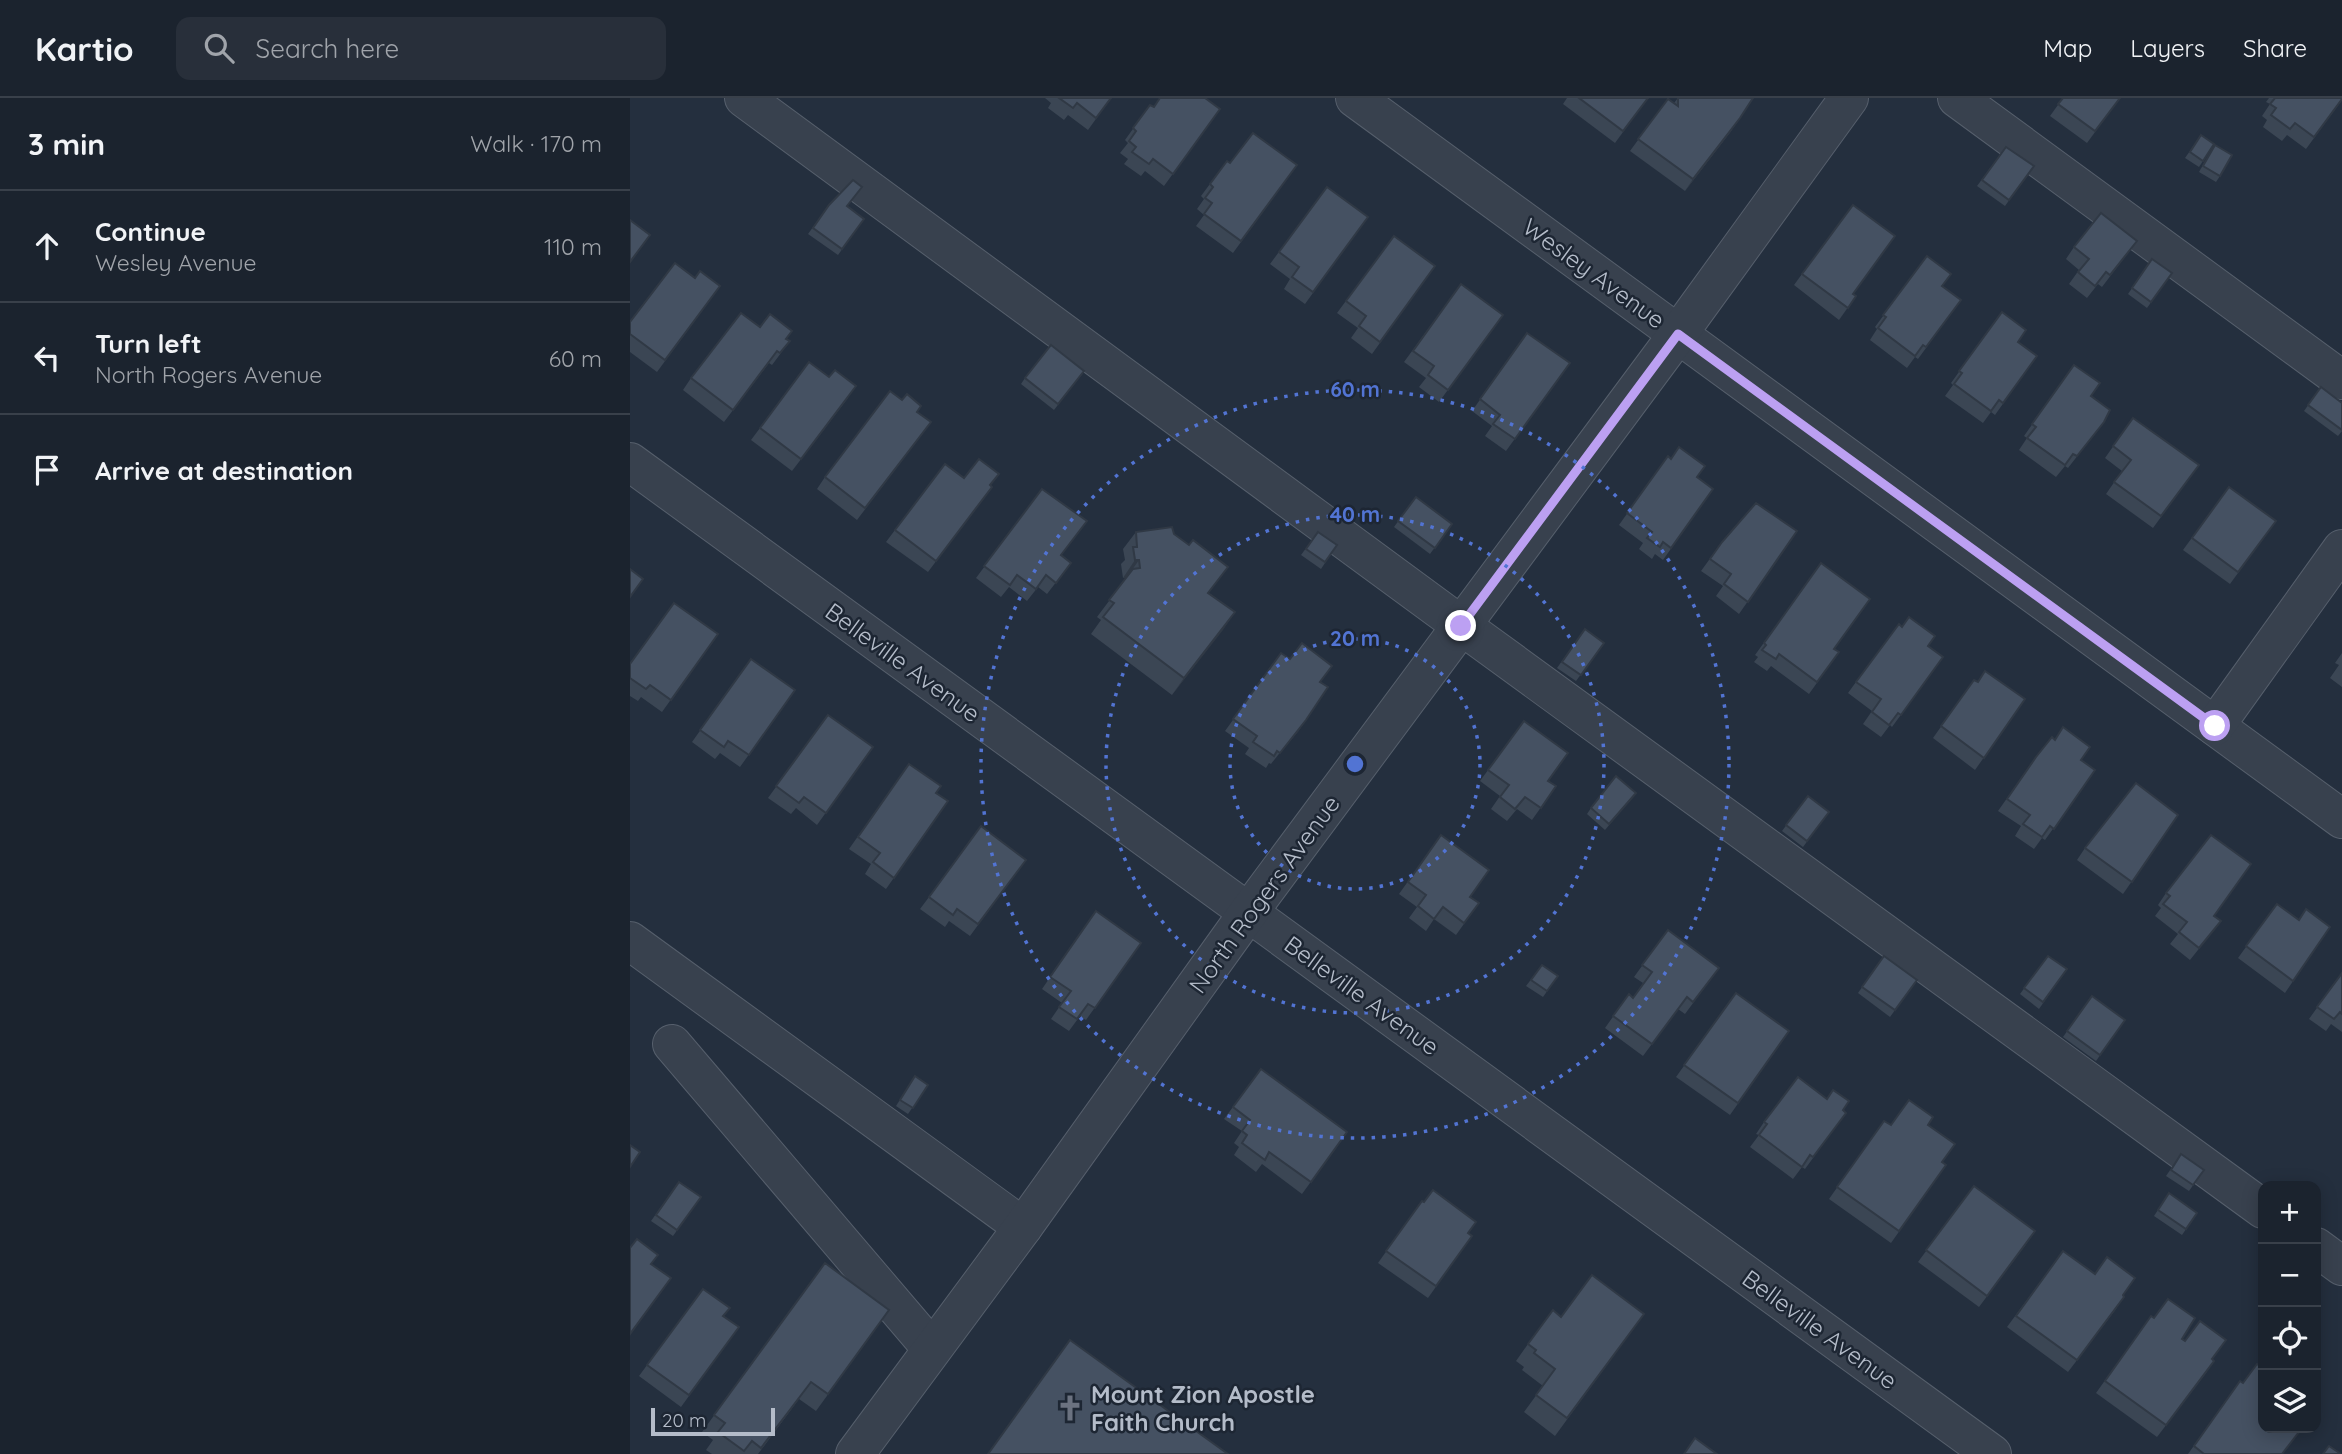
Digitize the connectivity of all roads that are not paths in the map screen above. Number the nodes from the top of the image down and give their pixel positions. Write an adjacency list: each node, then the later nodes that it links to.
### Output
1 (744, 98): 9 (street)
2 (1355, 98): 5 (street, Wesley Avenue)
3 (1849, 98): 5 (street, North Rogers Avenue)
4 (1957, 98): 6 (street)
5 (1678, 334): 9 (street, North Rogers Avenue); 10 (street, Wesley Avenue)
6 (2342, 380)
7 (630, 463): 12 (street, Belleville Avenue)
8 (2342, 549): 10 (street)
9 (1461, 626): 12 (street, North Rogers Avenue); 15 (street)
10 (2215, 726): 11 (street, Wesley Avenue)
11 (2342, 819)
12 (1248, 913): 16 (street, North Rogers Avenue); 21 (street, Belleville Avenue)
13 (630, 941): 16 (street)
14 (672, 1044): 19 (street)
15 (2258, 1205)
16 (1023, 1227): 19 (street, North Rogers Avenue)
17 (2321, 1251): 18 (street)
18 (2342, 1266)
19 (932, 1349): 20 (street, North Rogers Avenue)
20 (855, 1454)
21 (1992, 1454)

